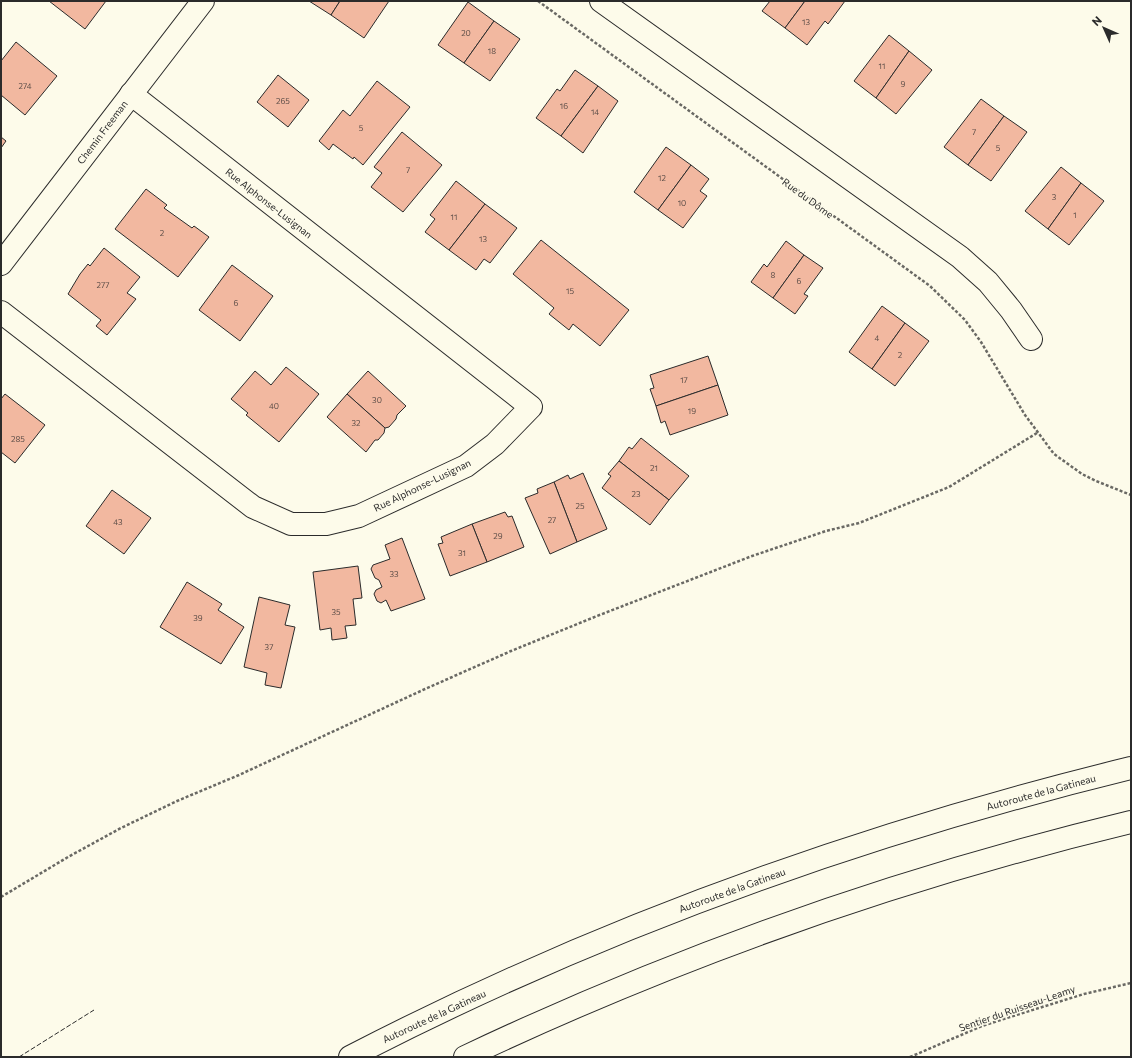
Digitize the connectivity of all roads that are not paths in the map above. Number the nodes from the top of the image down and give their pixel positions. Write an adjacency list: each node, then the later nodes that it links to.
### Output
1 (203, 1): 3 (main road, Chemin Freeman)
2 (601, 1): 6 (main road)
3 (131, 94): 4 (main road, Chemin Freeman); 5 (main road, Rue Alphonse-Lusignan)
4 (1, 264)
5 (1, 312)
6 (1031, 339)
7 (1131, 768): 9 (main road, Autoroute de la Gatineau)
8 (1131, 822): 10 (main road)
9 (350, 1057)
10 (465, 1057)

